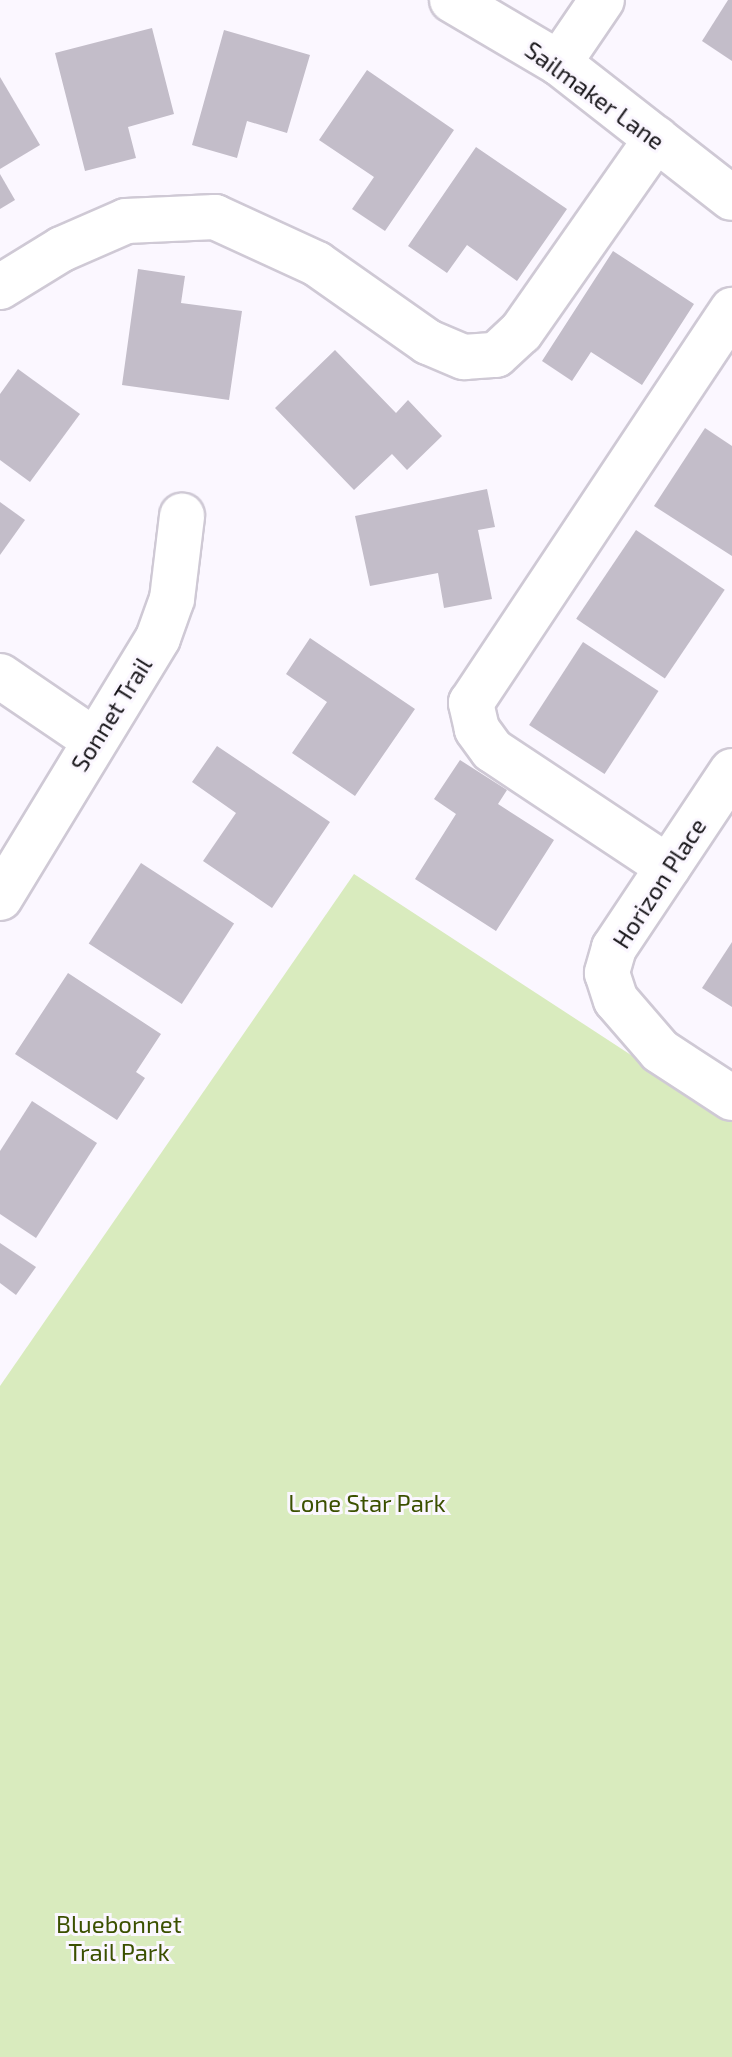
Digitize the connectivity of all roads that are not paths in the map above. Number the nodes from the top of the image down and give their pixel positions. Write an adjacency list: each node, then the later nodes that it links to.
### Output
1 (452, 0): 3 (street, Sailmaker Lane)
2 (602, 0): 3 (street)
3 (559, 63): 4 (street, Sailmaker Lane)
4 (656, 139): 5 (street, Sailmaker Lane); 6 (street)
5 (732, 198)
6 (0, 287)
7 (732, 310): 12 (street)
8 (182, 516): 10 (street, Sonnet Trail)
9 (0, 676): 10 (street)
10 (94, 740): 13 (street, Sonnet Trail)
11 (732, 771): 12 (street, Horizon Place)
12 (668, 867): 14 (street, Horizon Place)
13 (0, 898)
14 (732, 1098)

